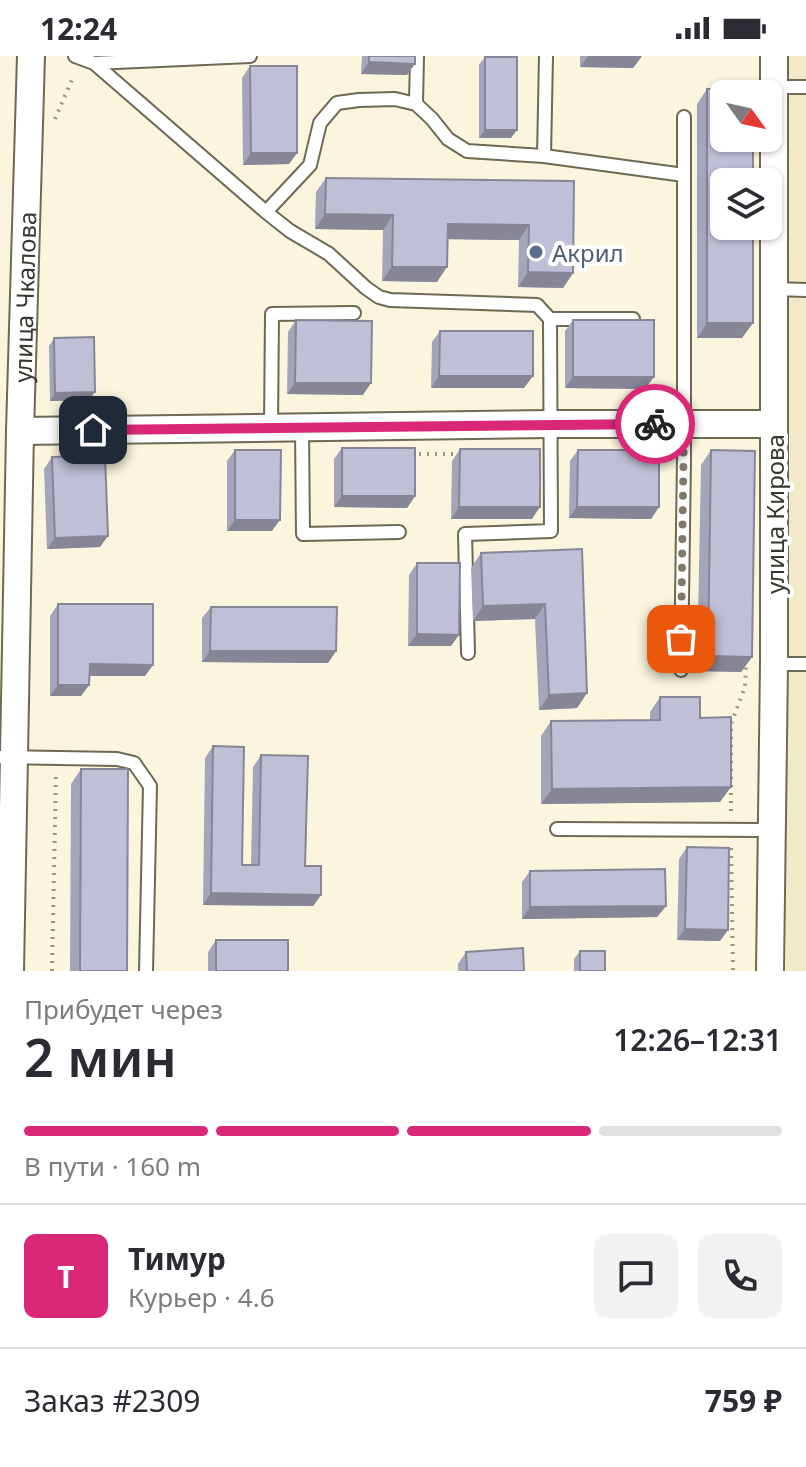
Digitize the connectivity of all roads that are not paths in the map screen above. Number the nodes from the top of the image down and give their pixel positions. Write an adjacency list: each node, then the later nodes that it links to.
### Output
1 (31, 56): 28 (street, улица Чкалова)
2 (75, 56): 8 (lane)
3 (223, 56): 4 (lane); 8 (lane)
4 (250, 56)
5 (417, 56): 12 (lane)
6 (546, 56): 15 (lane)
7 (774, 56): 9 (street, улица Кирова)
8 (94, 63): 17 (lane)
9 (774, 80)
10 (782, 87): 11 (lane)
11 (806, 87)
12 (416, 104): 15 (lane); 17 (lane)
13 (684, 117): 16 (lane)
14 (774, 152): 18 (street, улица Кирова)
15 (544, 156): 16 (lane)
16 (684, 175): 24 (lane)
17 (266, 212): 21 (lane)
18 (774, 289): 19 (lane); 25 (street, улица Кирова)
19 (806, 290)
20 (354, 313): 26 (lane)
21 (550, 319): 22 (lane); 23 (lane)
22 (633, 319)
23 (552, 424): 24 (street); 27 (street); 30 (lane)
24 (684, 424): 25 (street); 33 (lane)
25 (774, 424): 31 (street, улица Кирова)
26 (271, 427): 27 (street); 28 (street)
27 (302, 427): 29 (lane)
28 (20, 431): 34 (street, улица Чкалова)
29 (399, 532)
30 (468, 653)
31 (774, 664): 32 (lane); 36 (street, улица Кирова)
32 (806, 664)
33 (681, 670)
34 (6, 757): 37 (street, улица Чкалова); 38 (lane)
35 (557, 829): 36 (lane)
36 (772, 830): 39 (street, улица Кирова)
37 (10, 971)
38 (146, 971)
39 (770, 971)

